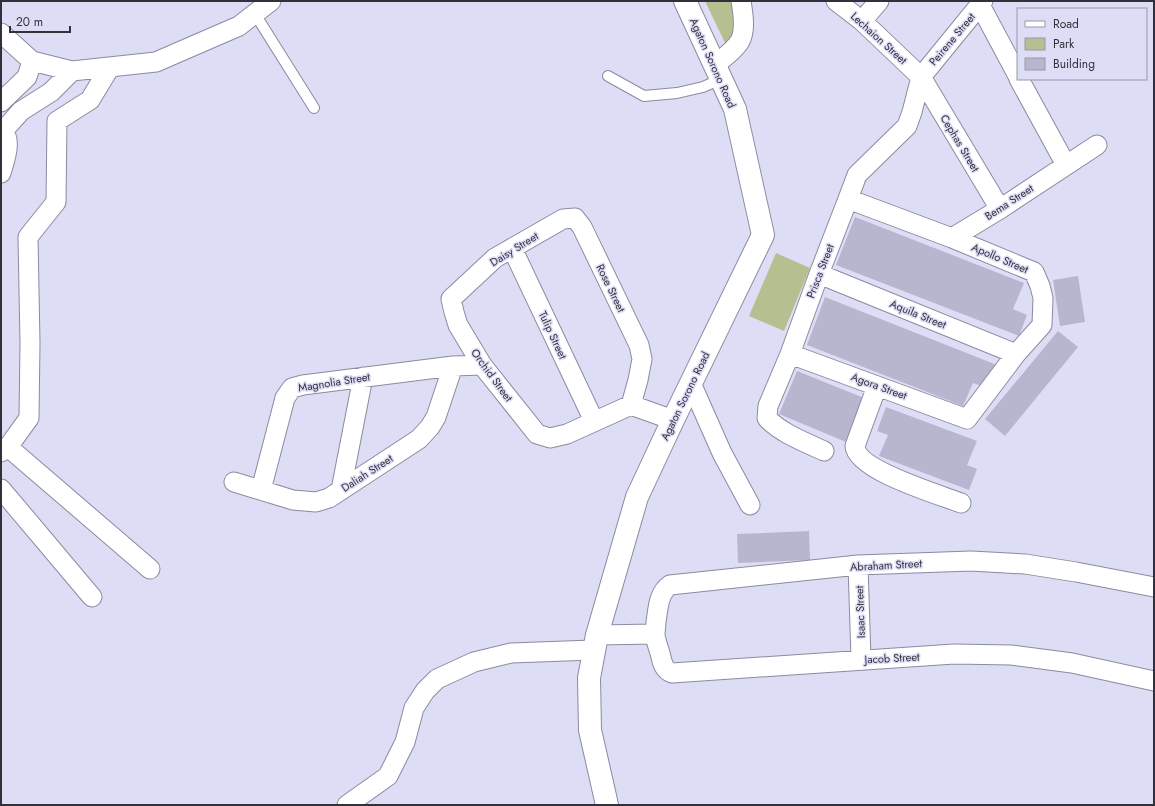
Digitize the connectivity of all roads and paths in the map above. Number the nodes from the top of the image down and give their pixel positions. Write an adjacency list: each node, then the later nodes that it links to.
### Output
1 (271, 1): 7 (street)
2 (685, 1): 13 (street, Agaton Sorono Road)
3 (742, 1): 13 (street)
4 (836, 1): 8 (street, Lechaion Street)
5 (879, 1): 8 (street)
6 (982, 3): 14 (street); 16 (street, Peirene Street)
7 (255, 14): 11 (street); 19 (lane)
8 (862, 21): 16 (street, Lechaion Street)
9 (1, 33): 10 (street)
10 (32, 61): 12 (street); 18 (street)
11 (110, 67): 12 (street); 42 (street)
12 (72, 71): 20 (street)
13 (718, 72): 15 (lane); 36 (street, Agaton Sorono Road)
14 (1017, 74)
15 (608, 76)
16 (920, 77): 24 (street, Prisca Street); 25 (street, Cephas Street)
17 (1021, 80): 22 (street)
18 (1, 102)
19 (314, 108)
20 (4, 132): 23 (street)
21 (1097, 145): 22 (street, Bema Street)
22 (1066, 165): 25 (street, Bema Street)
23 (1, 173)
24 (848, 198): 27 (street, Apollo Street); 29 (street, Prisca Street)
25 (1000, 208): 27 (street, Bema Street)
26 (575, 218): 28 (street, Daisy Street); 38 (street, Rose Street)
27 (952, 238): 32 (street, Apollo Street)
28 (512, 248): 30 (street, Daisy Street); 41 (street, Tulip Street)
29 (819, 274): 31 (street, Prisca Street); 32 (street, Aquila Street)
30 (454, 312): 33 (street, Orchid Street)
31 (790, 354): 37 (street, Agora Street); 43 (street, Prisca Street)
32 (1016, 354): 39 (street, Apollo Street)
33 (482, 365): 34 (street, Magnolia Street); 41 (street, Orchid Street)
34 (453, 366): 35 (street, Magnolia Street); 47 (street, Daliah Street)
35 (363, 377): 46 (street, Magnolia Street); 47 (street)
36 (691, 383): 40 (street, Agaton Sorono Road); 49 (street)
37 (877, 386): 39 (street, Agora Street); 48 (street)
38 (630, 405): 40 (street); 41 (street)
39 (967, 419)
40 (673, 420): 55 (street, Agaton Sorono Road)
41 (594, 421)
42 (4, 449): 51 (street)
43 (824, 451)
44 (234, 482): 46 (street, Daliah Street)
45 (1, 489): 53 (street)
46 (261, 490): 47 (street, Daliah Street)
47 (341, 490)
48 (961, 503)
49 (750, 505)
50 (858, 565): 52 (street, Abraham Street); 54 (street, Abraham Street); 56 (street, Isaac Street)
51 (150, 569)
52 (1154, 587)
53 (92, 598)
54 (655, 634): 55 (street); 56 (street, Jacob Street)
55 (595, 643): 58 (street); 59 (street, Agaton Sorono Road)
56 (861, 659): 57 (street, Jacob Street)
57 (1154, 681)
58 (347, 805)
59 (607, 805)

